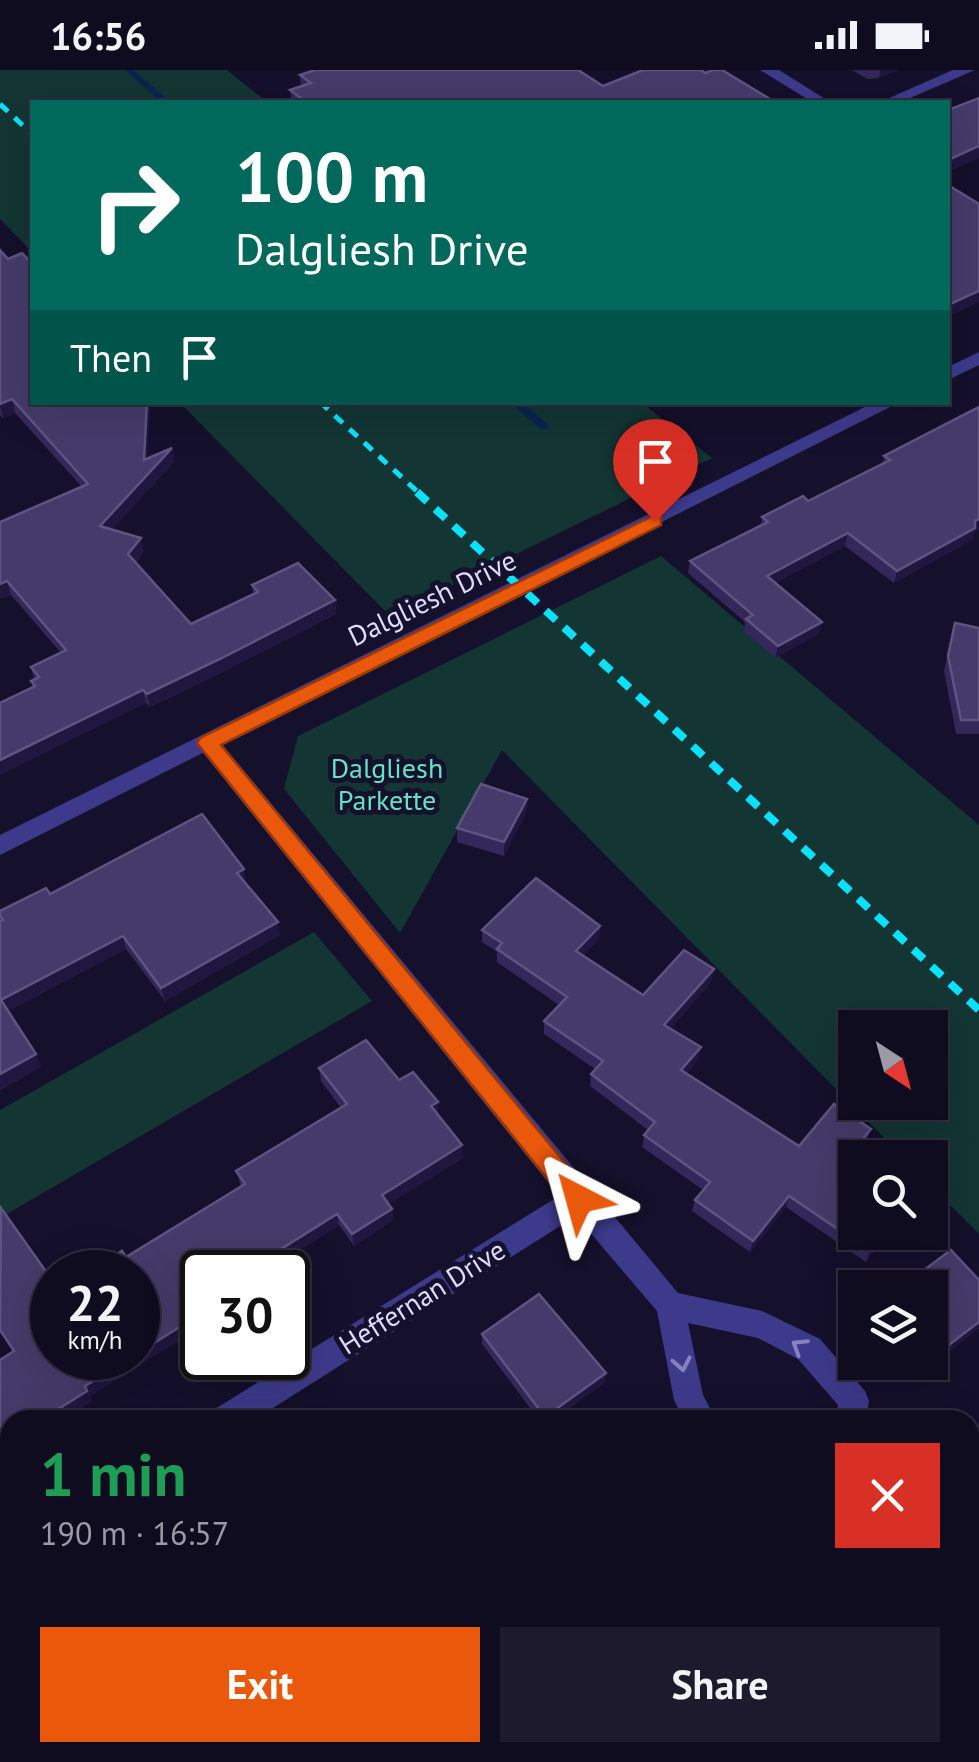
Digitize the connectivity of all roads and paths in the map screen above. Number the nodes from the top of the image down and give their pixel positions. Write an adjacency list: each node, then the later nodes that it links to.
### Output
1 (768, 70): 3 (street)
2 (967, 70): 4 (street)
3 (819, 100)
4 (893, 100)
5 (979, 358): 6 (street)
6 (950, 373)
7 (885, 405): 8 (street, Dalgliesh Drive)
8 (208, 743): 9 (street, Dalgliesh Drive); 10 (street)
9 (0, 846)
10 (579, 1199): 11 (street); 12 (street, Heffernan Drive)
11 (670, 1305): 13 (street, one-way to 13); 14 (street, one-way to 11)
12 (242, 1410)
13 (695, 1410)
14 (852, 1410)

